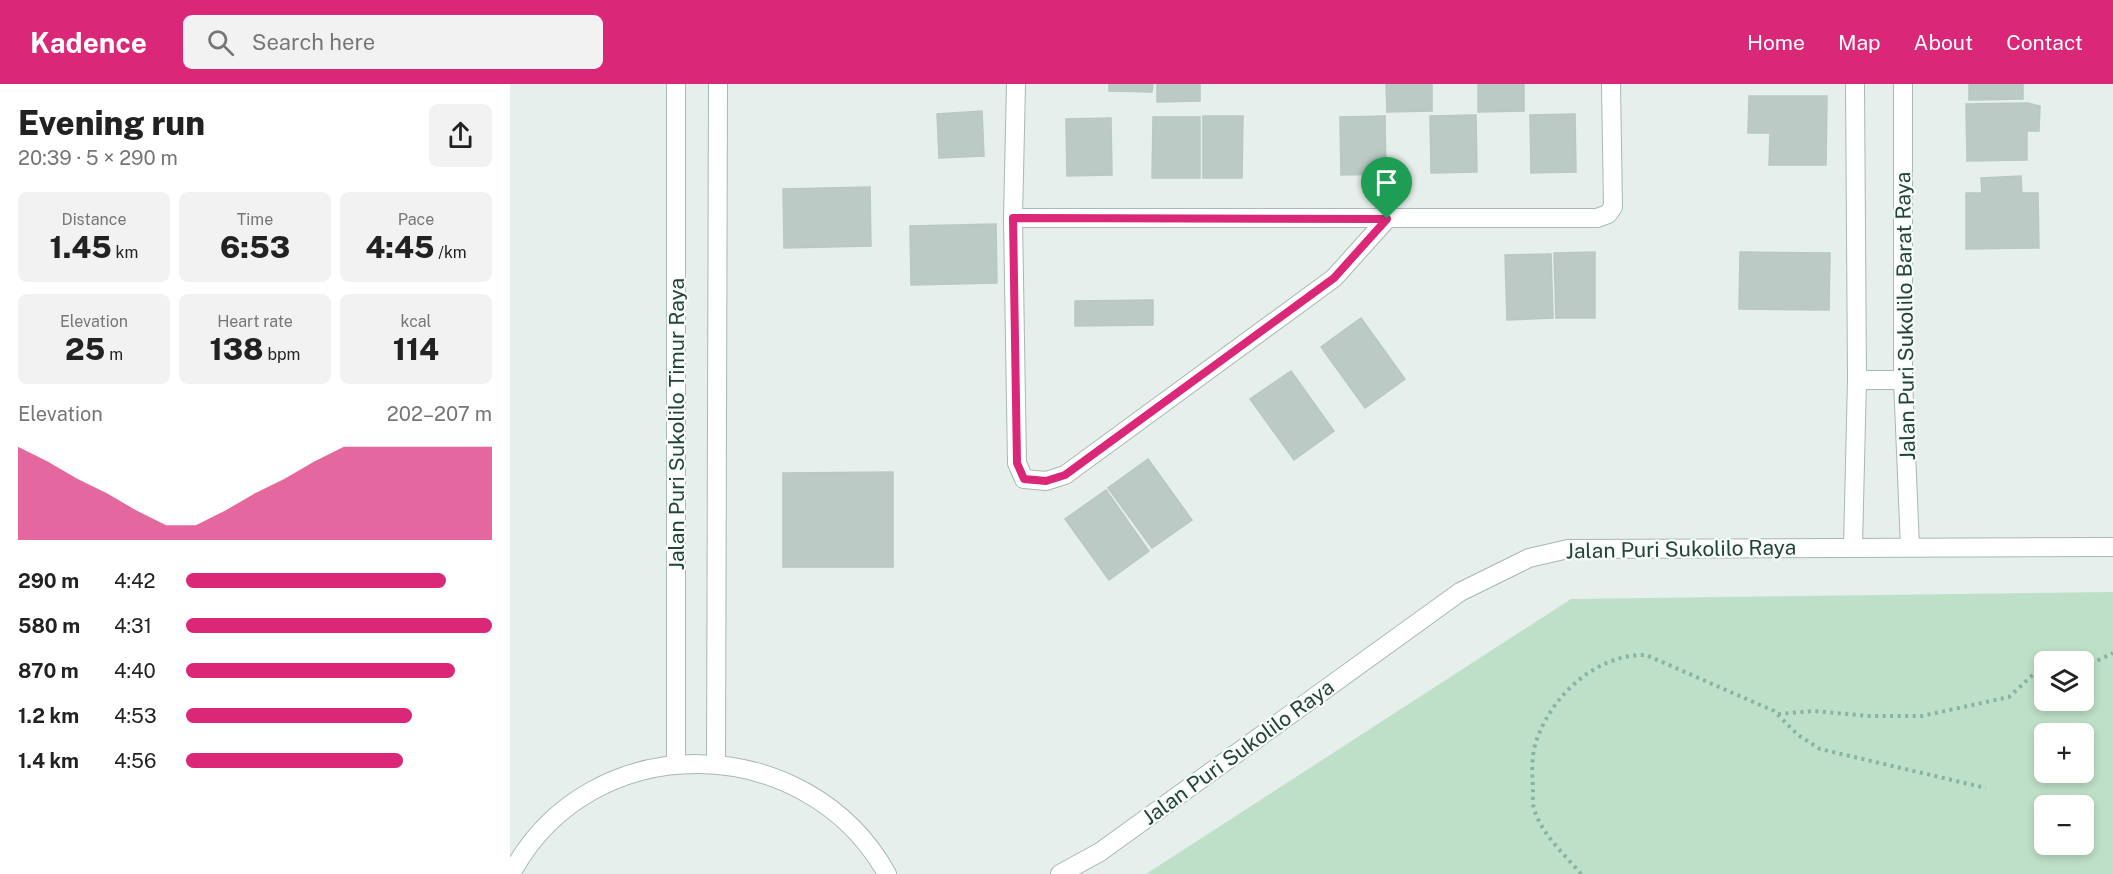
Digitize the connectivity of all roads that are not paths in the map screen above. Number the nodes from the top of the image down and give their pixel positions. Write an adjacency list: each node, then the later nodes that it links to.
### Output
1 (676, 84): 15 (street, Jalan Puri Sukolilo Timur Raya)
2 (718, 84): 14 (street, Jalan Puri Sukolilo Timur Raya)
3 (1016, 84): 7 (street)
4 (1611, 84): 8 (street)
5 (1855, 84): 9 (street)
6 (1903, 84): 10 (street, Jalan Puri Sukolilo Barat Raya)
7 (1013, 218): 8 (street); 8 (street)
8 (1387, 219)
9 (1857, 380): 10 (street); 11 (street)
10 (1903, 380): 12 (street, Jalan Puri Sukolilo Barat Raya)
11 (1853, 546): 12 (street, Jalan Puri Sukolilo Raya); 18 (street, Jalan Puri Sukolilo Raya)
12 (1910, 547): 13 (street, Jalan Puri Sukolilo Raya)
13 (2113, 547)
14 (716, 763): 15 (street); 17 (street)
15 (676, 764): 16 (street)
16 (511, 874)
17 (888, 874)
18 (1060, 874)

